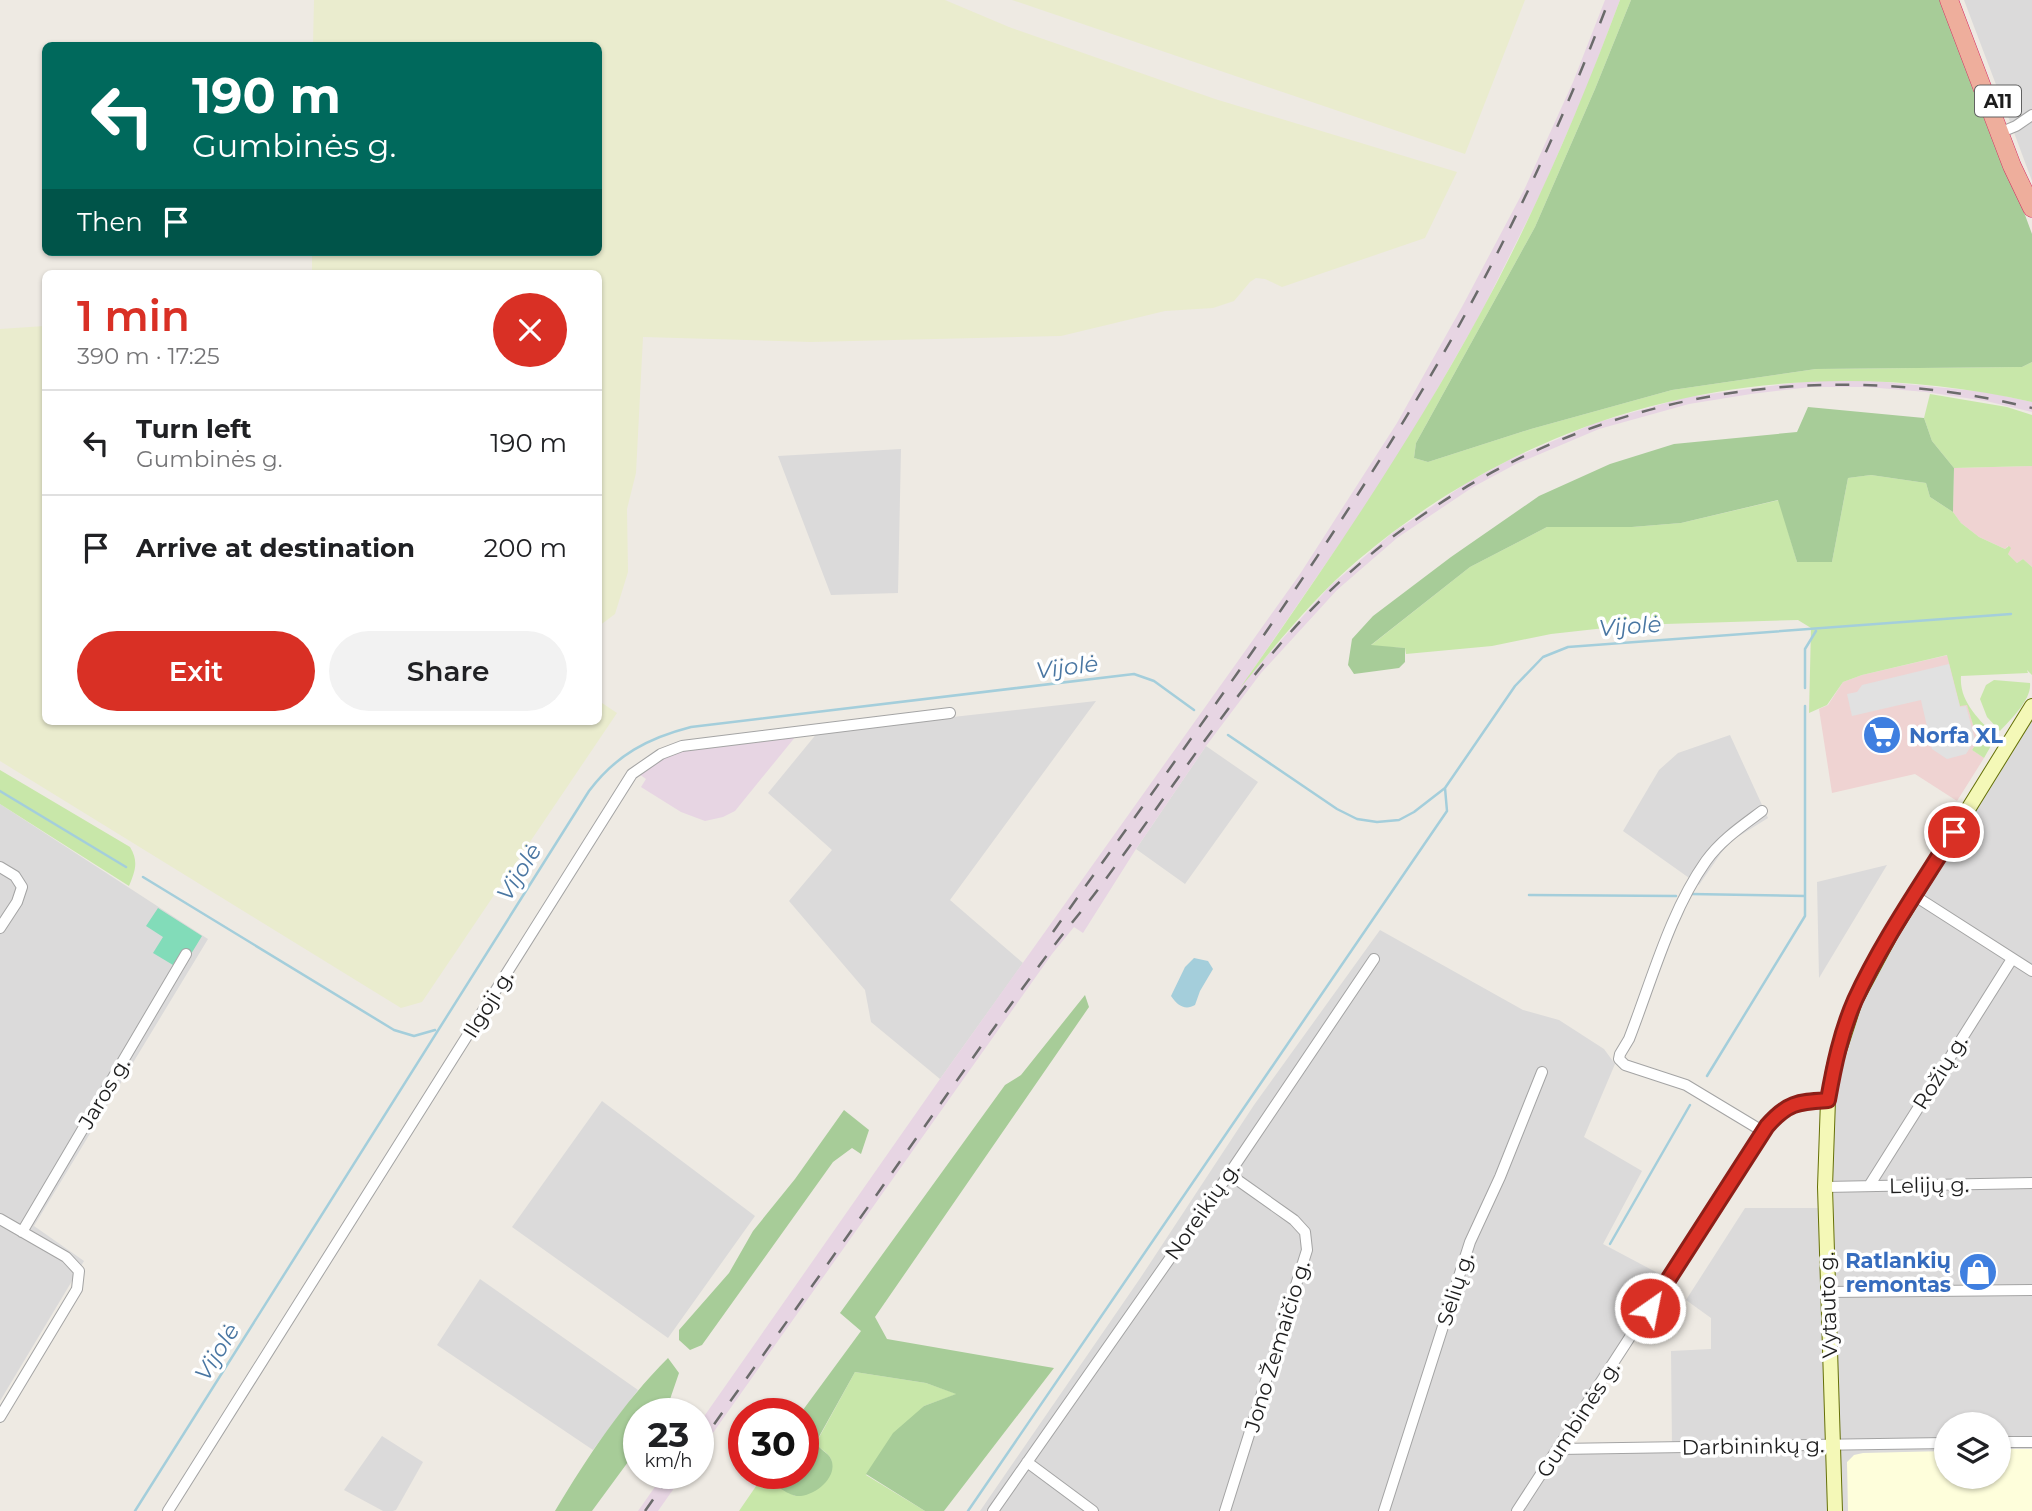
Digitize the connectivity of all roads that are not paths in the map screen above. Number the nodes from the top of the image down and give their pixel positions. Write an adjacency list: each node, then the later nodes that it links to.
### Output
1 (1949, 0): 4 (highway, A11)
2 (1960, 0): 4 (highway, A11)
3 (2032, 115): 4 (street)
4 (2003, 131): 5 (highway, A11)
5 (2032, 206)
6 (2032, 706): 10 (main road)
7 (950, 713): 34 (street, Ilgoji g.)
8 (1762, 811): 18 (street)
9 (0, 867): 11 (street)
10 (1915, 896): 13 (street); 17 (main road)
11 (0, 928)
12 (186, 954): 24 (street, Jaros g.)
13 (2012, 958): 15 (street); 21 (street, Rožių g.)
14 (1374, 960): 19 (street, Noreikių g.)
15 (2032, 971)
16 (1542, 1072): 38 (street, Sėlių g.)
17 (1828, 1100): 18 (street, Gumbinės g.); 22 (main road, Vytauto g.)
18 (1764, 1132): 32 (street, Gumbinės g.)
19 (1229, 1174): 33 (street, Noreikių g.); 37 (street, Jono Žemaičio g.)
20 (2032, 1183): 21 (street, Lelijų g.)
21 (1869, 1186): 22 (street, Lelijų g.)
22 (1825, 1187): 26 (main road, Vytauto g.)
23 (0, 1219): 24 (street)
24 (22, 1231): 27 (street)
25 (2032, 1290): 26 (street)
26 (1828, 1292): 31 (main road, Vytauto g.)
27 (0, 1417)
28 (2011, 1442): 29 (street)
29 (2032, 1442)
30 (1934, 1443): 31 (street, Darbininkų g.)
31 (1833, 1445): 32 (street, Darbininkų g.); 40 (main road, Vytauto g.)
32 (1559, 1449): 39 (street, Gumbinės g.)
33 (1027, 1462): 35 (street, Noreikių g.); 36 (street)
34 (168, 1511)
35 (993, 1511)
36 (1093, 1511)
37 (1224, 1511)
38 (1384, 1511)
39 (1517, 1511)
40 (1835, 1511)

